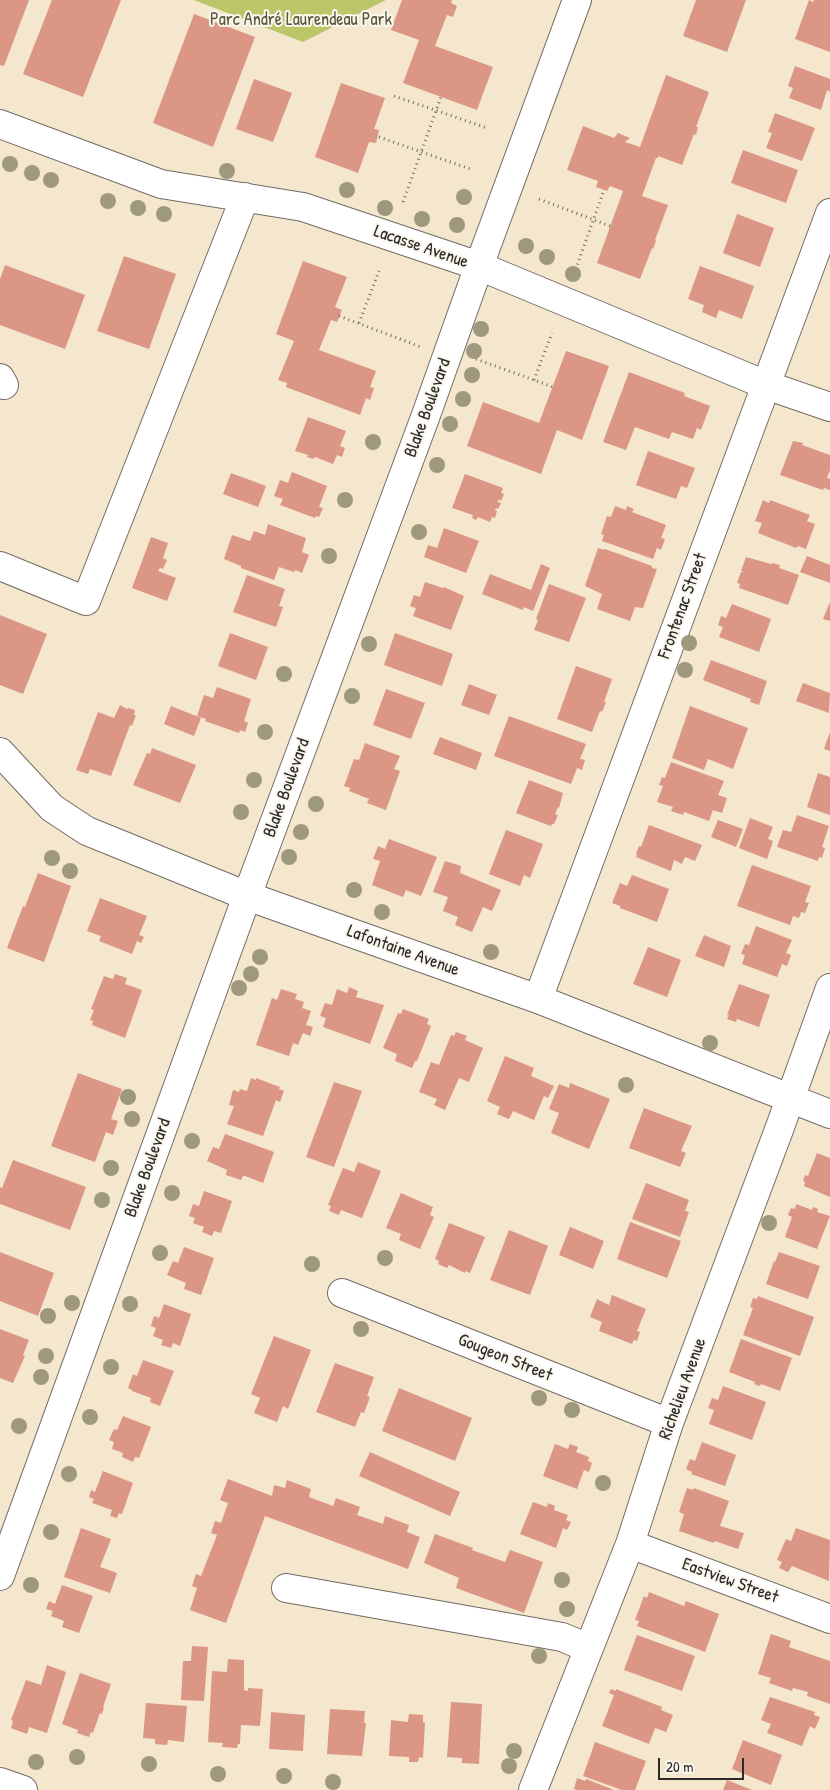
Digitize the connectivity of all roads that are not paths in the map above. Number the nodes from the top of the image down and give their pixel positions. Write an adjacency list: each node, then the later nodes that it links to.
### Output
1 (577, 0): 5 (street, Blake Boulevard)
2 (0, 124): 3 (street, Lacasse Avenue)
3 (245, 197): 5 (street, Lacasse Avenue); 8 (street)
4 (830, 213): 6 (street, Frontenac Street)
5 (479, 266): 6 (street, Lacasse Avenue); 10 (street, Blake Boulevard)
6 (766, 385): 7 (street, Lacasse Avenue); 12 (street, Frontenac Street)
7 (830, 408)
8 (0, 566)
9 (0, 752): 10 (street, Lafontaine Avenue)
10 (247, 896): 12 (street, Lafontaine Avenue); 18 (street, Blake Boulevard)
11 (830, 988): 13 (street, Richelieu Avenue)
12 (538, 999): 13 (street, Lafontaine Avenue)
13 (790, 1098): 14 (street, Lafontaine Avenue); 16 (street, Richelieu Avenue)
14 (830, 1114)
15 (342, 1292): 16 (street, Gougeon Street)
16 (670, 1423): 17 (street, Richelieu Avenue)
17 (630, 1544): 20 (street, Eastview Street); 21 (street, Richelieu Avenue)
18 (0, 1576)
19 (286, 1588): 21 (street)
20 (830, 1619)
21 (588, 1648): 24 (street, Richelieu Avenue)
22 (0, 1782): 23 (street)
23 (23, 1790)
24 (533, 1790)

